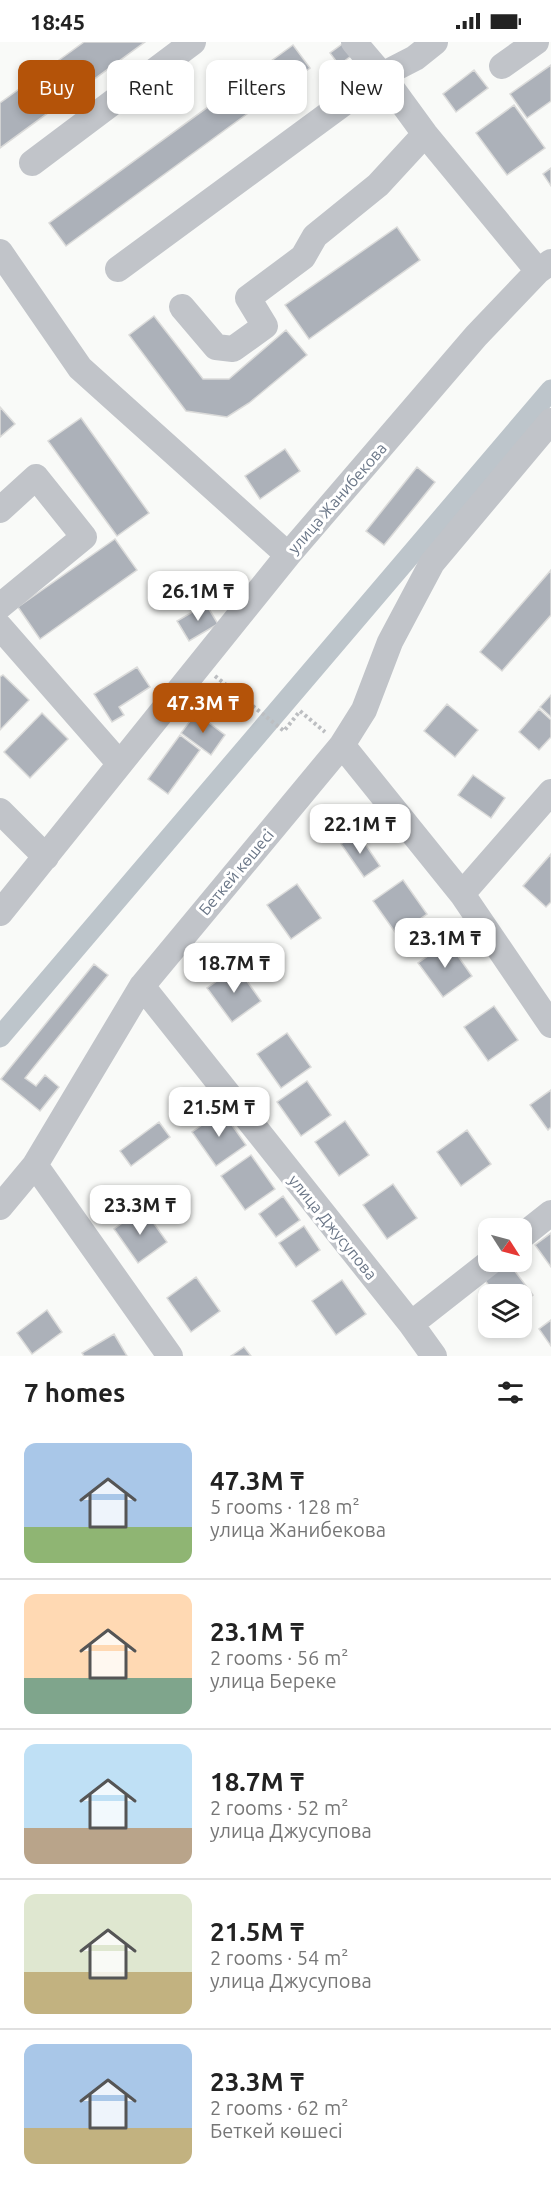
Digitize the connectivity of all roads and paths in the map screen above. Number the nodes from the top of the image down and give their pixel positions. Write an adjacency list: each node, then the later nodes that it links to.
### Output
1 (193, 42): 11 (street)
2 (354, 42): 5 (street)
3 (435, 42): 6 (street)
4 (536, 42): 7 (street)
5 (369, 60)
6 (404, 64)
7 (502, 66)
8 (404, 106): 10 (street)
9 (329, 114): 14 (street)
10 (424, 134): 13 (street); 15 (street)
11 (33, 163)
12 (0, 252): 18 (street)
13 (545, 266): 18 (street, улица Жанибекова)
14 (118, 269)
15 (182, 307)
16 (551, 421): 22 (street, Беткей көшесі)
17 (0, 510): 19 (street)
18 (288, 555): 21 (street, улица Жанибекова)
19 (0, 606)
20 (0, 627): 23 (street)
21 (200, 665): 22 (path); 23 (street, улица Жанибекова)
22 (342, 746): 27 (street); 29 (street, Беткей көшесі)
23 (120, 764): 26 (street, улица Жанибекова)
24 (551, 792): 27 (street)
25 (0, 811): 26 (street)
26 (46, 857): 28 (street, улица Жанибекова)
27 (462, 894): 30 (street)
28 (0, 913)
29 (141, 986): 31 (street, Беткей көшесі); 36 (street, улица Джусупова)
30 (551, 1025)
31 (35, 1165): 32 (street, Беткей көшесі); 37 (street)
32 (0, 1207)
33 (551, 1214): 34 (street)
34 (532, 1228)
35 (478, 1271): 36 (street)
36 (411, 1324): 38 (street, улица Джусупова)
37 (170, 1356)
38 (434, 1356)

